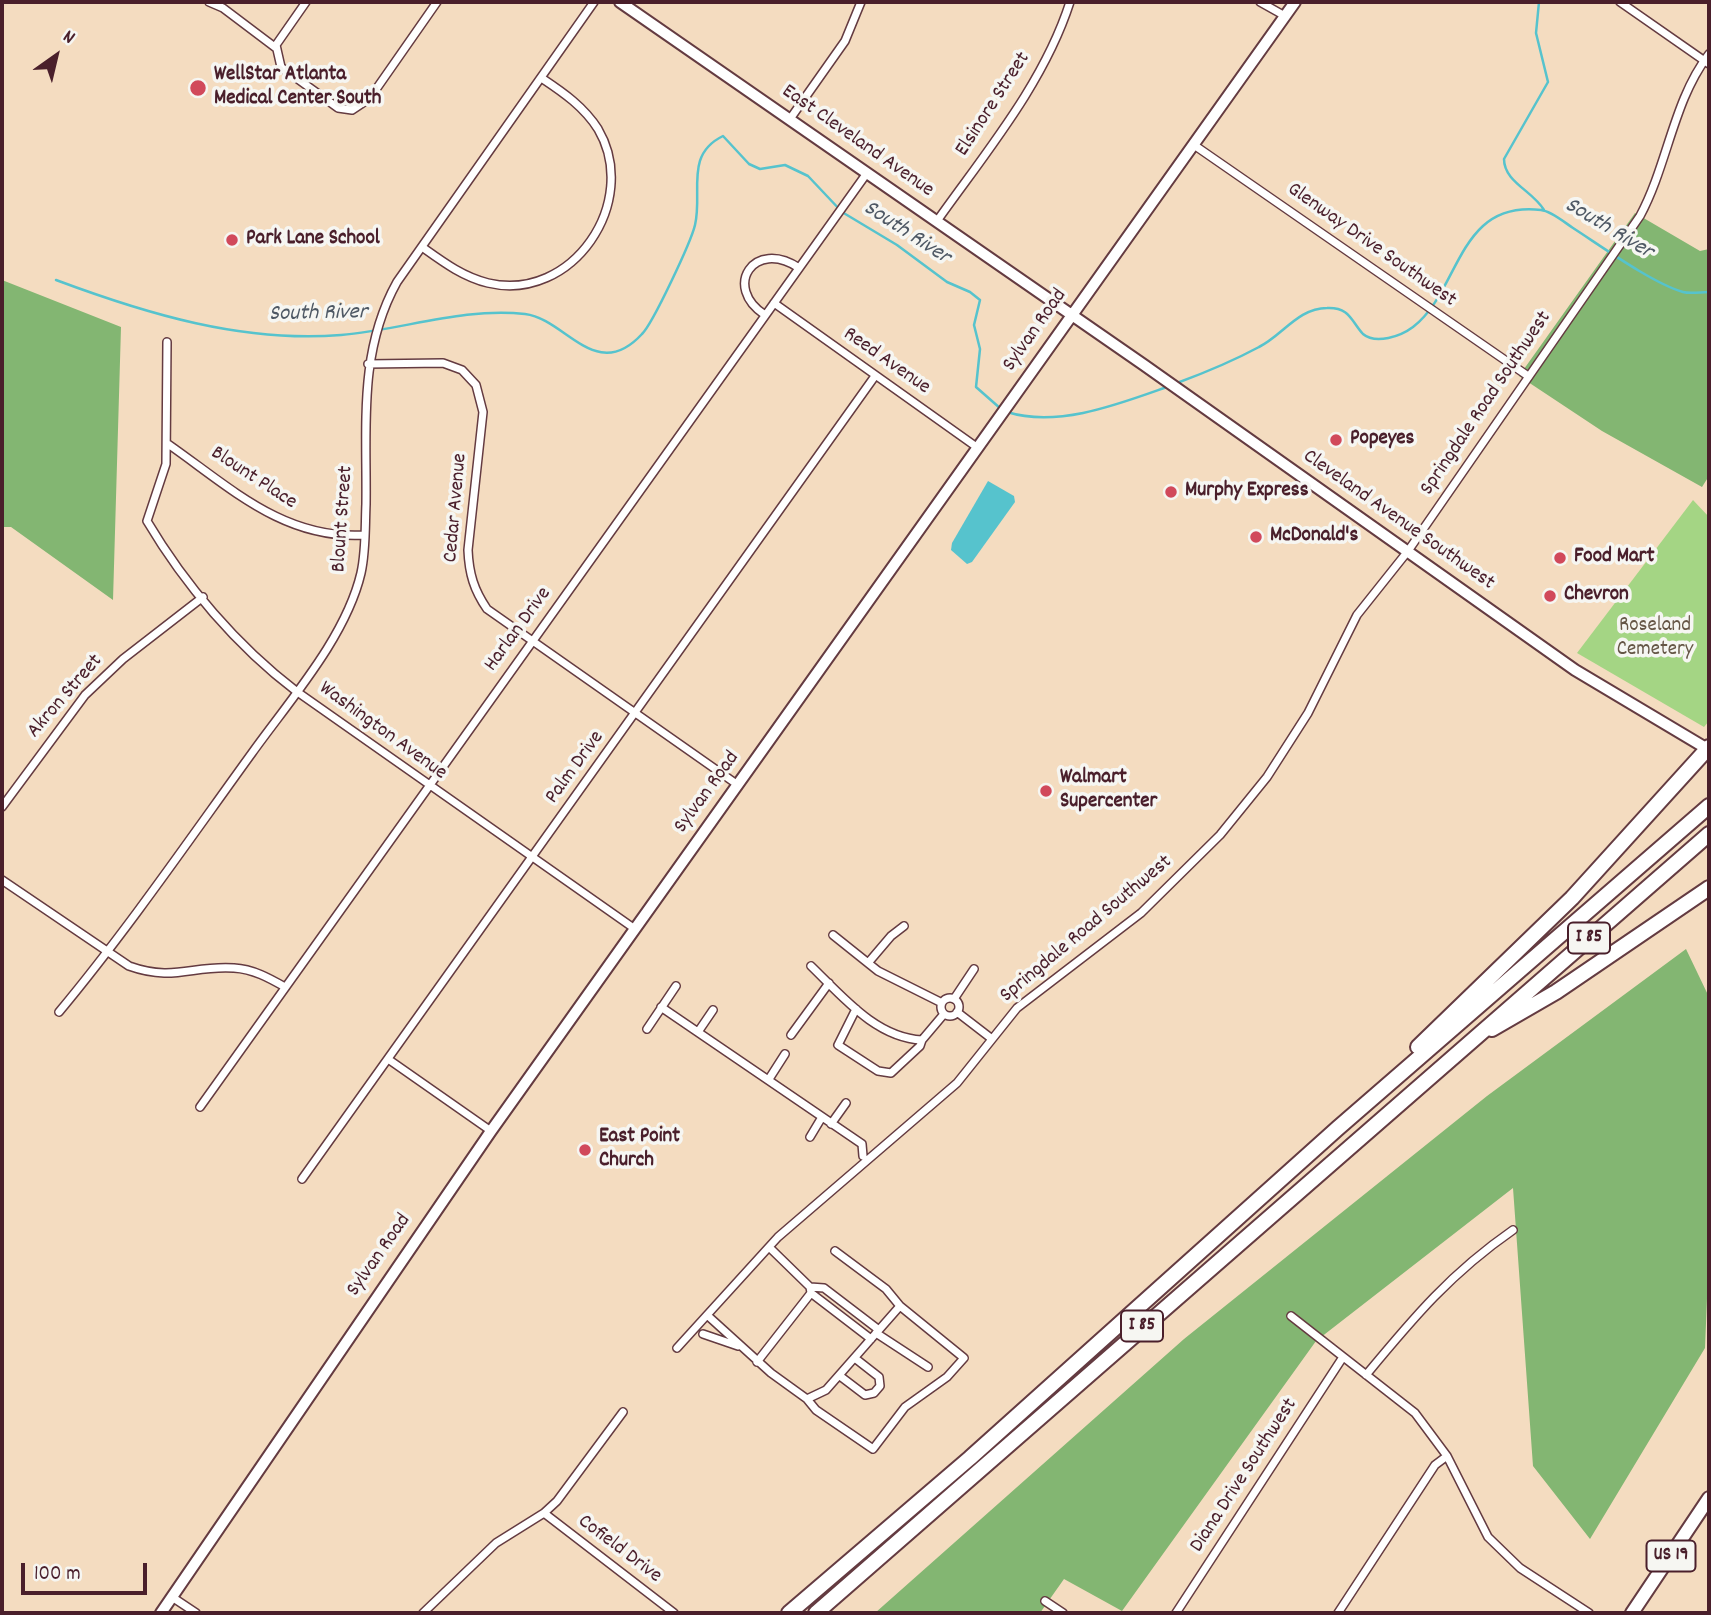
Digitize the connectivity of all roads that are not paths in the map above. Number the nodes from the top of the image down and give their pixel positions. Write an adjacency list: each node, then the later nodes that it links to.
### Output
1 (209, 2): 12 (street)
2 (306, 2): 12 (street)
3 (437, 2): 12 (street)
4 (594, 2): 14 (street, Blount Street)
5 (620, 2): 15 (main road, East Cleveland Avenue)
6 (861, 2): 15 (street)
7 (1070, 2): 18 (street, Elsinore Street)
8 (1260, 2): 11 (street)
9 (1295, 2): 11 (main road, Sylvan Road)
10 (1620, 2): 13 (street)
11 (1285, 16): 16 (main road, Sylvan Road)
12 (276, 48)
13 (1707, 59): 27 (street, Springdale Road Southwest)
14 (543, 79): 19 (street, Blount Street); 19 (street)
15 (790, 119): 17 (main road, East Cleveland Avenue)
16 (1194, 145): 23 (main road, Sylvan Road); 27 (street, Glenway Drive Southwest)
17 (867, 173): 18 (main road, East Cleveland Avenue); 20 (street, Harlan Drive)
18 (937, 221): 23 (main road, East Cleveland Avenue)
19 (422, 247): 25 (street, Blount Street)
20 (799, 268): 21 (street, Harlan Drive); 22 (street)
21 (774, 303): 22 (street, Harlan Drive); 26 (street, Reed Avenue)
22 (765, 315): 33 (street, Harlan Drive)
23 (1071, 315): 29 (main road, Sylvan Road); 31 (main road, Cleveland Avenue Southwest)
24 (167, 342): 28 (street)
25 (368, 364): 30 (street, Blount Street); 33 (street, Cedar Avenue)
26 (875, 376): 29 (street, Reed Avenue); 35 (street, Palm Drive)
27 (1528, 376): 31 (street, Springdale Road Southwest)
28 (168, 444): 30 (street, Blount Place); 32 (street, Washington Avenue)
29 (978, 448): 37 (main road, Sylvan Road)
30 (365, 535): 34 (street, Blount Street)
31 (1408, 551): 36 (main road, Cleveland Avenue Southwest); 66 (street, Springdale Road Southwest)
32 (203, 597): 34 (street, Washington Avenue); 40 (street, Akron Street)
33 (532, 642): 35 (street, Cedar Avenue); 38 (street, Harlan Drive)
34 (296, 691): 38 (street, Washington Avenue); 48 (street, Blount Street)
35 (636, 714): 37 (street, Cedar Avenue); 42 (street, Palm Drive)
36 (1709, 748): 76 (highway)
37 (738, 785): 46 (main road, Sylvan Road)
38 (428, 787): 42 (street, Washington Avenue); 54 (street, Harlan Drive)
39 (1709, 806): 76 (highway, I 85)
40 (2, 807)
41 (1709, 834): 68 (highway, I 85)
42 (532, 859): 46 (street, Washington Avenue); 70 (street, Palm Drive)
43 (2, 880): 48 (street)
44 (1709, 888): 68 (highway)
45 (904, 926): 49 (street)
46 (635, 929): 77 (main road, Sylvan Road)
47 (833, 935): 49 (street)
48 (108, 953): 54 (street); 60 (street, Blount Street)
49 (868, 964): 56 (street)
50 (811, 966): 52 (street)
51 (974, 969): 55 (street)
52 (829, 983): 58 (street); 65 (street)
53 (676, 986): 57 (street)
54 (285, 988): 73 (street, Harlan Drive)
55 (954, 999): 56 (street); 61 (street)
56 (942, 1003): 62 (street)
57 (661, 1007): 63 (street); 64 (street)
58 (856, 1009): 67 (street); 67 (street)
59 (713, 1010): 64 (street)
60 (59, 1012)
61 (957, 1012): 62 (street); 66 (street)
62 (944, 1014): 67 (street)
63 (647, 1029)
64 (698, 1032): 71 (street)
65 (791, 1035)
66 (992, 1039): 79 (street, Springdale Road Southwest)
67 (922, 1040)
68 (1469, 1041): 110 (highway, I 85)
69 (785, 1054): 71 (street)
70 (388, 1059): 77 (street); 80 (street, Palm Drive)
71 (769, 1079): 74 (street)
72 (845, 1102): 75 (street)
73 (200, 1107)
74 (822, 1118): 75 (street); 78 (street)
75 (831, 1124): 79 (street)
76 (1338, 1128): 109 (highway, I 85)
77 (491, 1130): 103 (main road, Sylvan Road)
78 (810, 1137)
79 (865, 1158): 82 (street, Springdale Road Southwest)
80 (302, 1179)
81 (1514, 1230): 96 (street)
82 (769, 1247): 84 (street); 86 (street, Springdale Road Southwest)
83 (835, 1251): 85 (street)
84 (811, 1290): 89 (street); 89 (street); 94 (street)
85 (900, 1306): 89 (street); 98 (street)
86 (707, 1315): 90 (street); 91 (street, Springdale Road Southwest)
87 (1291, 1316): 92 (street)
88 (703, 1334): 90 (street)
89 (875, 1334): 93 (street); 95 (street)
90 (739, 1346): 94 (street)
91 (677, 1348)
92 (1343, 1357): 96 (street); 112 (street, Diana Drive Southwest)
93 (856, 1359): 97 (street); 97 (street)
94 (757, 1362): 98 (street)
95 (928, 1367)
96 (1366, 1375): 100 (street)
97 (840, 1376): 98 (street)
98 (807, 1399)
99 (623, 1412): 102 (street)
100 (1447, 1456): 113 (street); 114 (street)
101 (1709, 1498): 115 (main road, US 19)
102 (544, 1513): 107 (street); 108 (street, Cofield Drive)
103 (172, 1597): 105 (main road, Sylvan Road); 106 (street)
104 (1045, 1601): 111 (street)
105 (161, 1613)
106 (196, 1613)
107 (423, 1613)
108 (674, 1613)
109 (789, 1613)
110 (816, 1613)
111 (1063, 1613)
112 (1176, 1613)
113 (1338, 1613)
114 (1589, 1613)
115 (1632, 1613)

